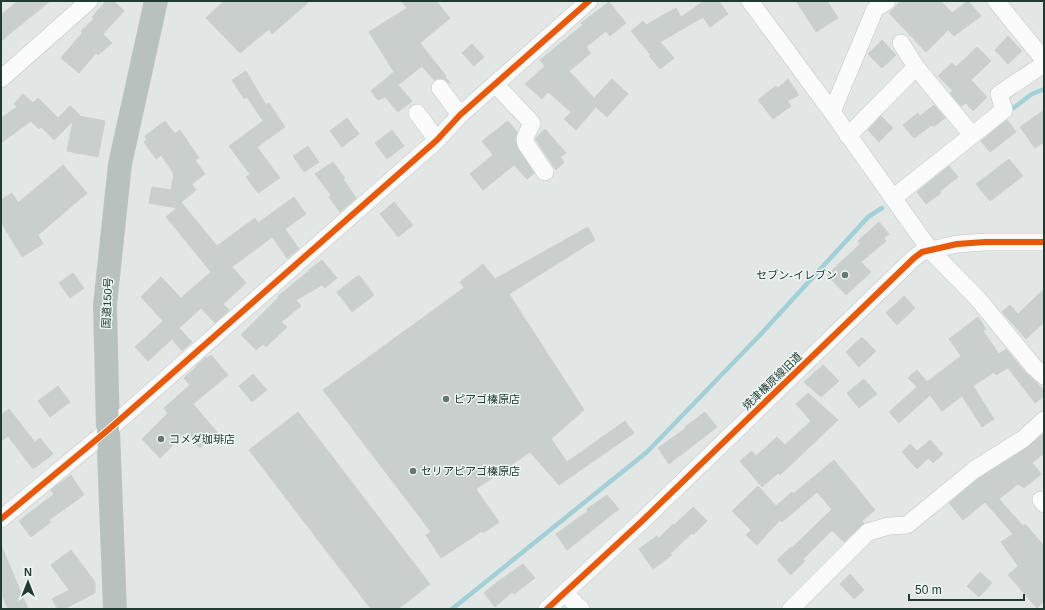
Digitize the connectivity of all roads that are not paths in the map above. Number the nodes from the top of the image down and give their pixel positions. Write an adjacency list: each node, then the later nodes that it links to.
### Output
1 (89, 1): 11 (street)
2 (156, 1): 26 (highway, 国道150号)
3 (589, 1): 12 (street)
4 (750, 1): 14 (street)
5 (886, 1): 14 (street)
6 (996, 1): 8 (street)
7 (901, 42): 10 (street)
8 (1044, 60)
9 (1044, 64): 17 (street)
10 (916, 67): 17 (street); 18 (street)
11 (1, 78)
12 (495, 84): 16 (street); 20 (street)
13 (440, 88): 16 (street)
14 (832, 112): 18 (street)
15 (417, 113): 19 (street)
16 (460, 115): 19 (street)
17 (972, 135): 21 (street)
18 (848, 136): 21 (street)
19 (437, 140): 26 (street)
20 (545, 172)
21 (893, 198): 23 (street)
22 (1044, 242): 23 (street, 焼津榛原線旧道)
23 (930, 250): 24 (street); 28 (street, 焼津榛原線旧道)
24 (1044, 376)
25 (1044, 420): 32 (street)
26 (108, 430): 27 (street); 29 (highway, 国道150号)
27 (1, 519)
28 (564, 593): 30 (street, 焼津榛原線旧道); 31 (street)
29 (115, 609)
30 (546, 609)
31 (581, 609)
32 (791, 609)

